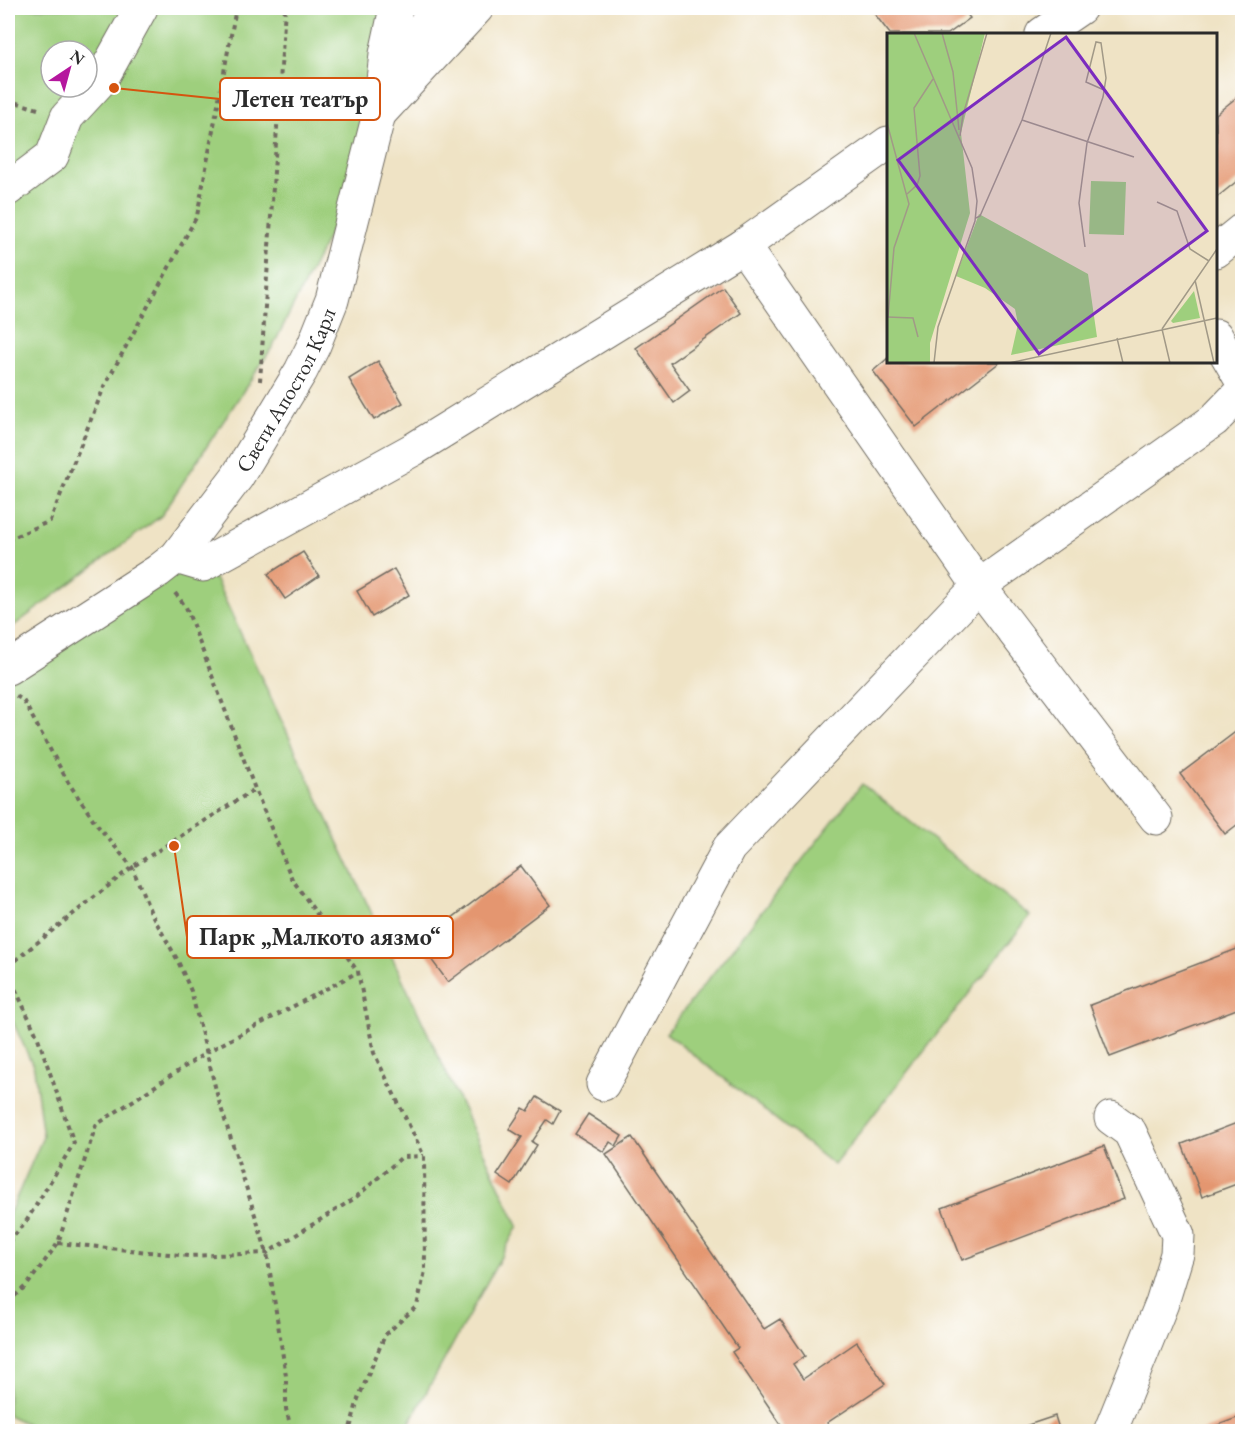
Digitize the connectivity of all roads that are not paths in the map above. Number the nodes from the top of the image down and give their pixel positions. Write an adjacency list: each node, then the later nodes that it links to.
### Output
1 (141, 8): 9 (street)
2 (396, 8): 7 (street, Свети Апостол Карл)
3 (434, 8): 7 (street)
4 (477, 8): 7 (street)
5 (1080, 8): 6 (street)
6 (1043, 33)
7 (379, 114): 16 (street, Свети Апостол Карл)
8 (887, 144): 11 (street)
9 (8, 189)
10 (1242, 230): 12 (street)
11 (743, 246): 16 (street); 17 (street)
12 (1217, 249)
13 (1217, 339): 14 (street)
14 (1242, 381)
15 (1242, 391): 17 (street)
16 (167, 564): 18 (street, Свети Апостол Карл)
17 (979, 586): 19 (street); 20 (street)
18 (9, 680)
19 (1156, 818)
20 (603, 1084)
21 (1111, 1118): 22 (street)
22 (1110, 1431)

